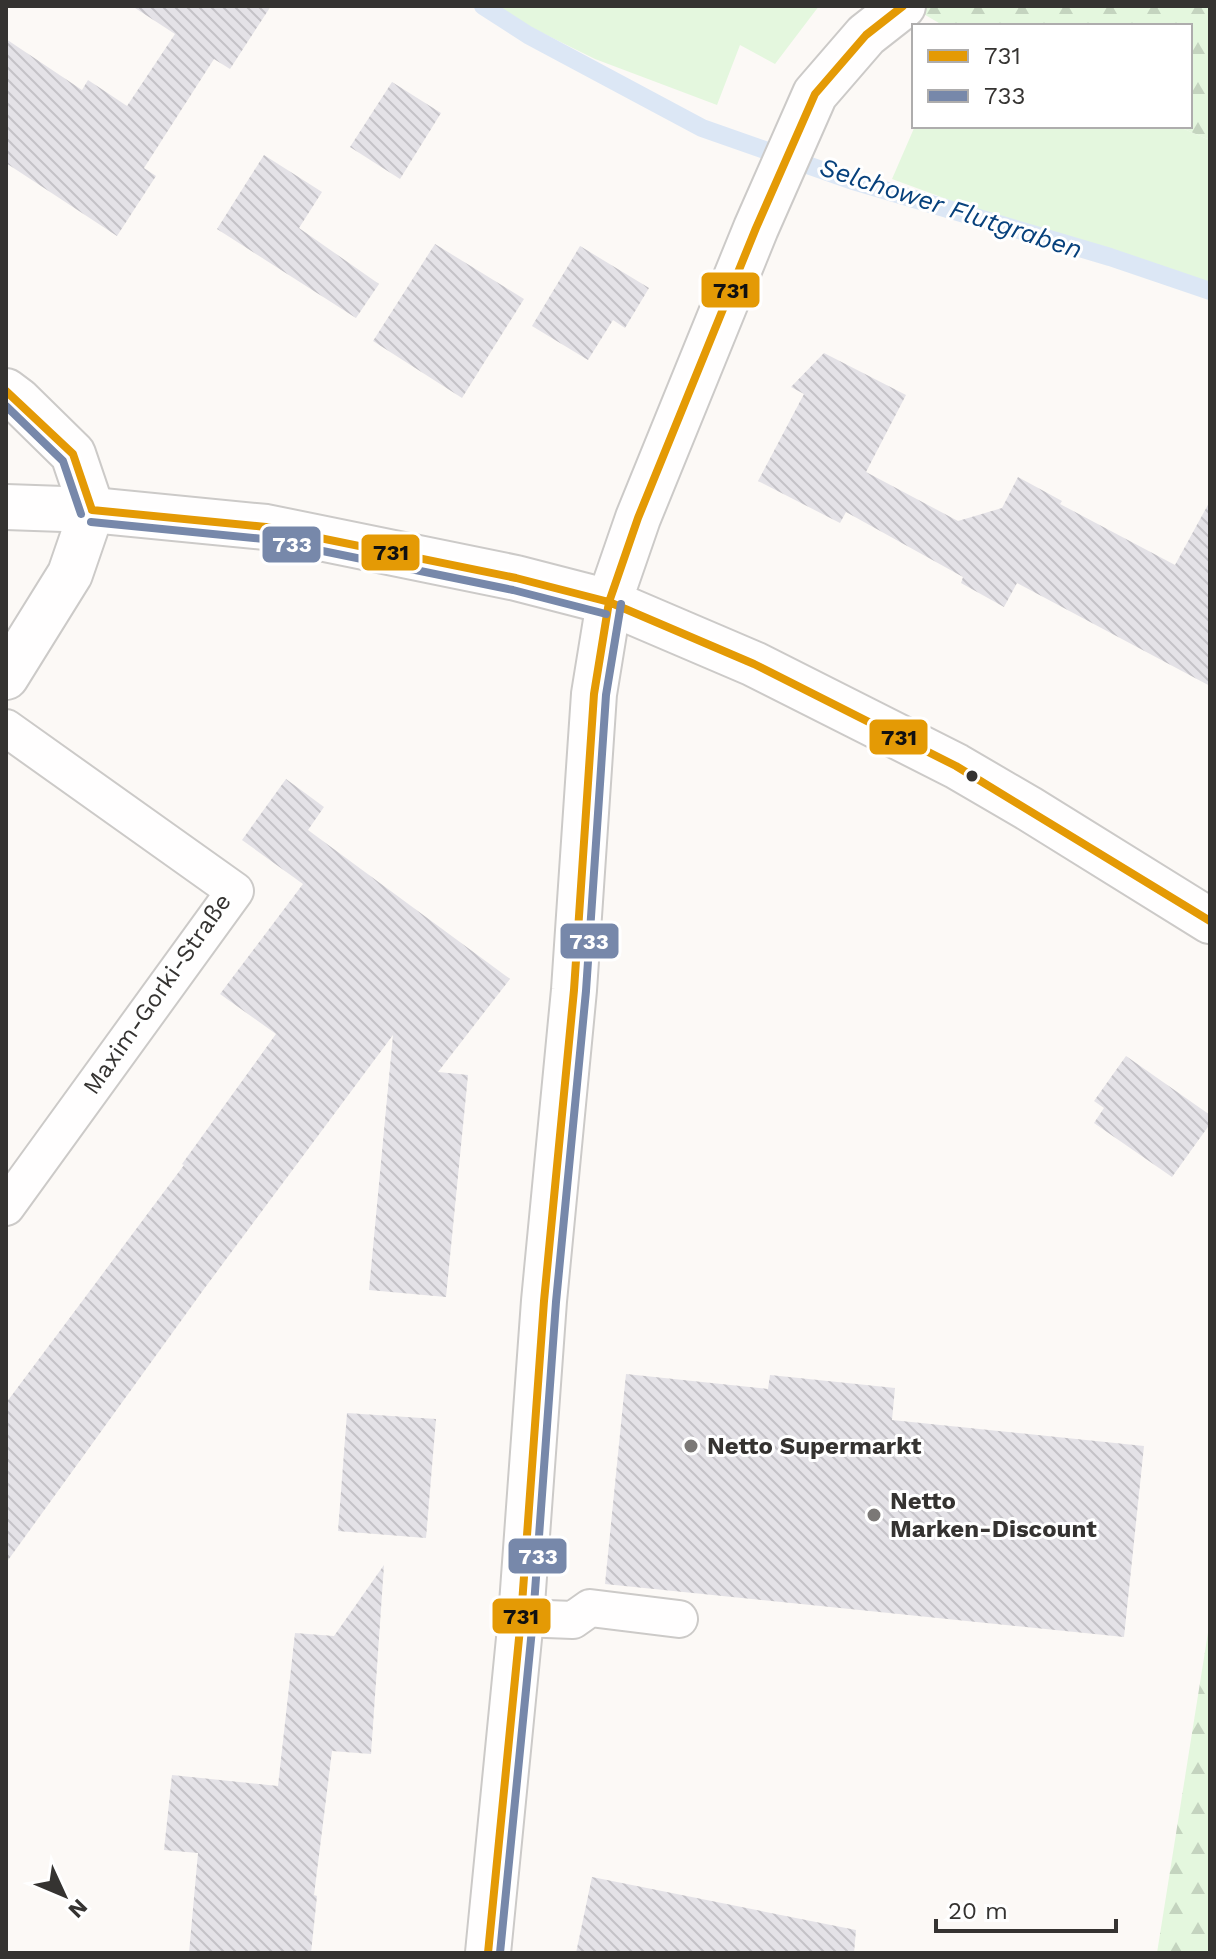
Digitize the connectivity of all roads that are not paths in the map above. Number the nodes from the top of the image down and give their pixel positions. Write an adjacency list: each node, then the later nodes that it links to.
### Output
1 (903, 6): 5 (street)
2 (6, 391): 4 (street)
3 (6, 507): 4 (street)
4 (92, 510): 5 (street); 6 (street)
5 (609, 602): 8 (street); 10 (street)
6 (6, 677)
7 (6, 728): 9 (lane, Maxim-Gorki-Straße)
8 (1210, 921)
9 (6, 1207)
10 (521, 1618): 11 (lane); 12 (street)
11 (679, 1619)
12 (488, 1953)

